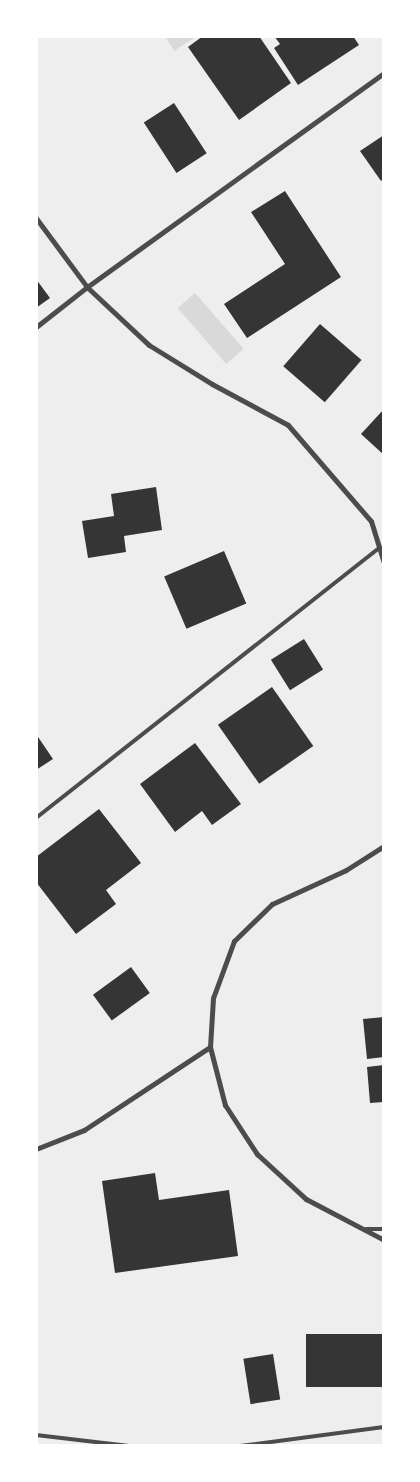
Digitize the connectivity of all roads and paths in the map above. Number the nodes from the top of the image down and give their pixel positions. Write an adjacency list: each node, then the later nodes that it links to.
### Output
1 (384, 73): 3 (street)
2 (36, 218): 3 (street)
3 (87, 287): 4 (street); 5 (street)
4 (36, 327)
5 (379, 548): 6 (street); 7 (lane)
6 (384, 563)
7 (36, 818)
8 (384, 846): 9 (street)
9 (210, 1047): 10 (street); 11 (street)
10 (36, 1149)
11 (366, 1229): 12 (lane); 13 (street)
12 (384, 1229)
13 (384, 1240)
14 (384, 1427): 17 (lane)
15 (36, 1435): 16 (lane)
16 (129, 1446)
17 (240, 1446)

